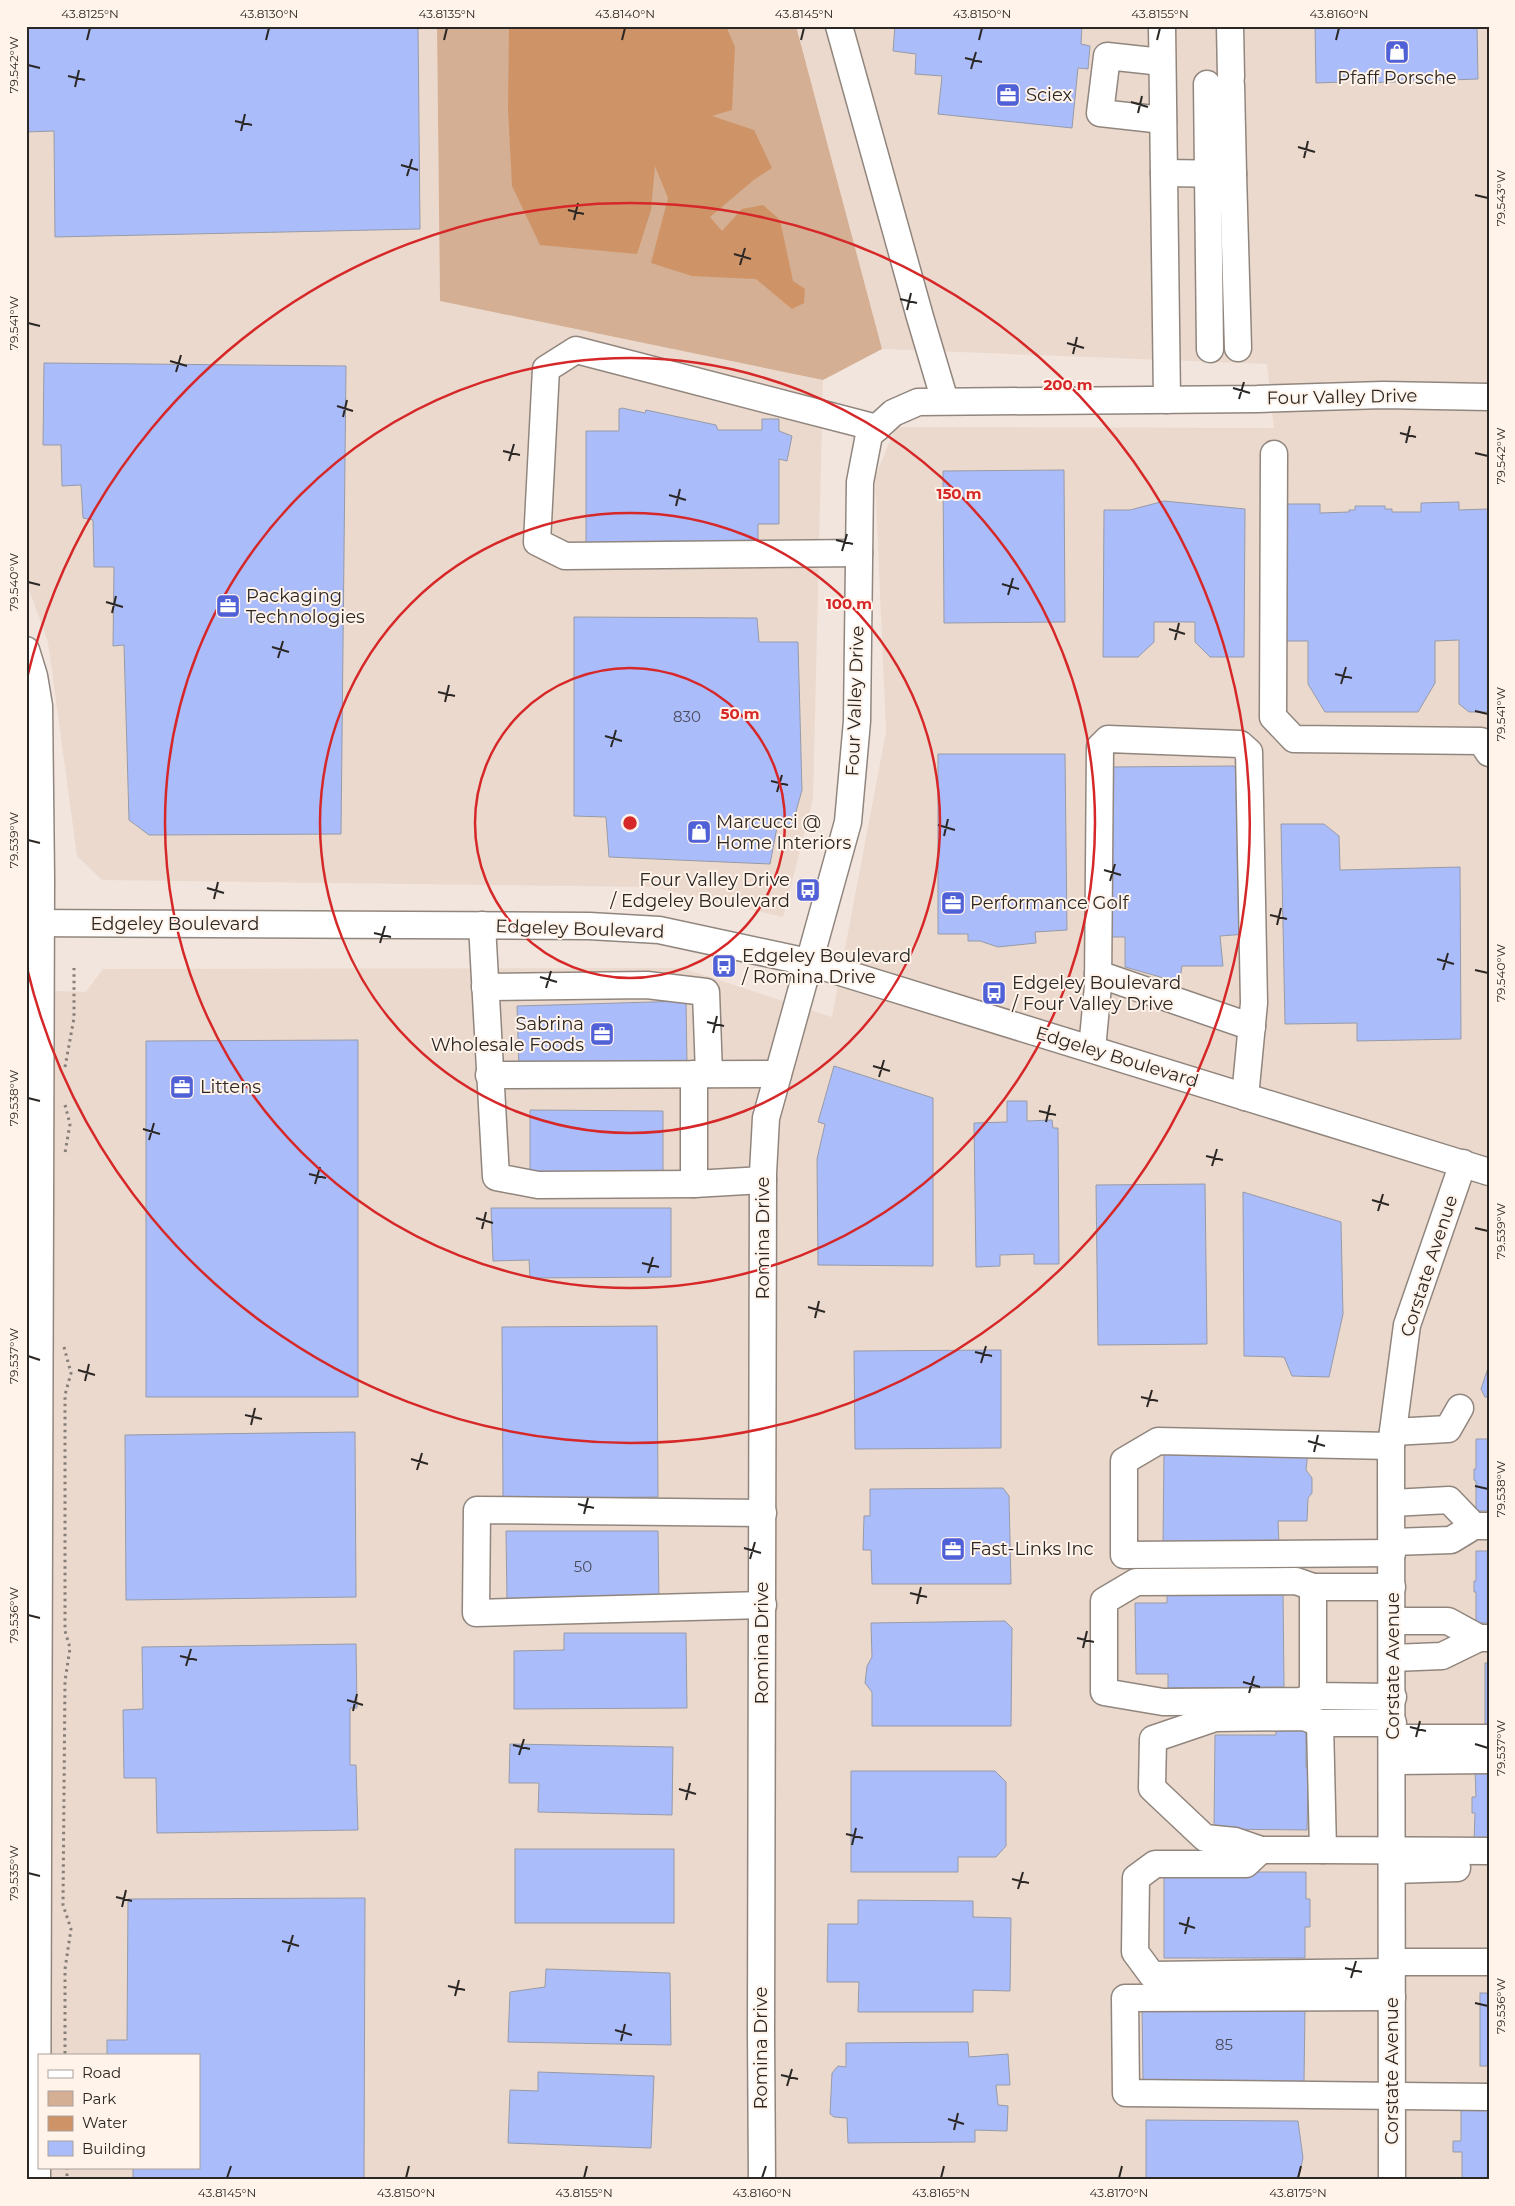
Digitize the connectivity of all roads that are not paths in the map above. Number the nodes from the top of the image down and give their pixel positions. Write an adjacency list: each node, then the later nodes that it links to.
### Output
1 (839, 26): 12 (street)
2 (1162, 26): 4 (street)
3 (1230, 26): 7 (street)
4 (1162, 62): 5 (street); 5 (street)
5 (1163, 120): 6 (street)
6 (1164, 173): 7 (street); 11 (street)
7 (1220, 174): 8 (street); 9 (street)
8 (1238, 348)
9 (1210, 349)
10 (1489, 397): 11 (street, Four Valley Drive)
11 (1167, 400): 12 (street, Four Valley Drive)
12 (946, 401): 13 (street, Four Valley Drive)
13 (877, 428): 15 (street, Four Valley Drive); 15 (street)
14 (1274, 454): 17 (street)
15 (859, 553): 20 (street, Four Valley Drive)
16 (26, 650): 18 (street)
17 (1489, 753)
18 (34, 923): 19 (street, Edgeley Boulevard); 33 (street)
19 (482, 925): 20 (street, Edgeley Boulevard); 22 (street)
20 (808, 962): 24 (street, Edgeley Boulevard); 26 (street, Romina Drive)
21 (1098, 974): 23 (street); 23 (street); 24 (street)
22 (485, 987): 25 (street); 27 (street)
23 (1252, 1028): 28 (street)
24 (1092, 1050): 28 (street, Edgeley Boulevard)
25 (701, 1074): 26 (street); 27 (street); 32 (street)
26 (778, 1074): 31 (street, Romina Drive)
27 (489, 1075): 32 (street)
28 (1245, 1097): 29 (street, Edgeley Boulevard)
29 (1463, 1164): 30 (street, Edgeley Boulevard); 35 (street, Corstate Avenue)
30 (1489, 1172)
31 (763, 1180): 32 (street); 37 (street, Romina Drive)
32 (694, 1184)
33 (33, 1370): 39 (street)
34 (1460, 1408): 35 (street)
35 (1392, 1439): 36 (street, Corstate Avenue); 40 (street)
36 (1392, 1503): 38 (street); 40 (street, Corstate Avenue)
37 (763, 1513): 43 (street, Romina Drive); 43 (street)
38 (1481, 1526): 40 (street)
39 (33, 1542): 49 (street)
40 (1392, 1548): 42 (street, Corstate Avenue)
41 (1313, 1587): 42 (street); 47 (street); 47 (street)
42 (1392, 1587): 44 (street, Corstate Avenue)
43 (763, 1605): 66 (street, Romina Drive)
44 (1392, 1621): 45 (street); 46 (street, Corstate Avenue)
45 (1484, 1638): 46 (street)
46 (1393, 1658): 48 (street, Corstate Avenue)
47 (1314, 1696): 48 (street)
48 (1393, 1697): 52 (street, Corstate Avenue)
49 (33, 1722): 59 (street)
50 (1320, 1723): 52 (street); 54 (street); 55 (street)
51 (1489, 1738): 52 (street)
52 (1393, 1740): 53 (street); 57 (street, Corstate Avenue)
53 (1489, 1760)
54 (1261, 1850): 55 (street); 61 (street)
55 (1323, 1850): 57 (street)
56 (1489, 1851): 57 (street)
57 (1393, 1860): 58 (street); 61 (street, Corstate Avenue)
58 (1489, 1867)
59 (32, 1903): 65 (street)
60 (1489, 1962): 61 (street)
61 (1392, 1967): 62 (street, Corstate Avenue)
62 (1392, 1997): 63 (street, Corstate Avenue); 63 (street)
63 (1393, 2096): 64 (street); 67 (street, Corstate Avenue)
64 (1489, 2097)
65 (37, 2180)
66 (762, 2180)
67 (1392, 2180)

